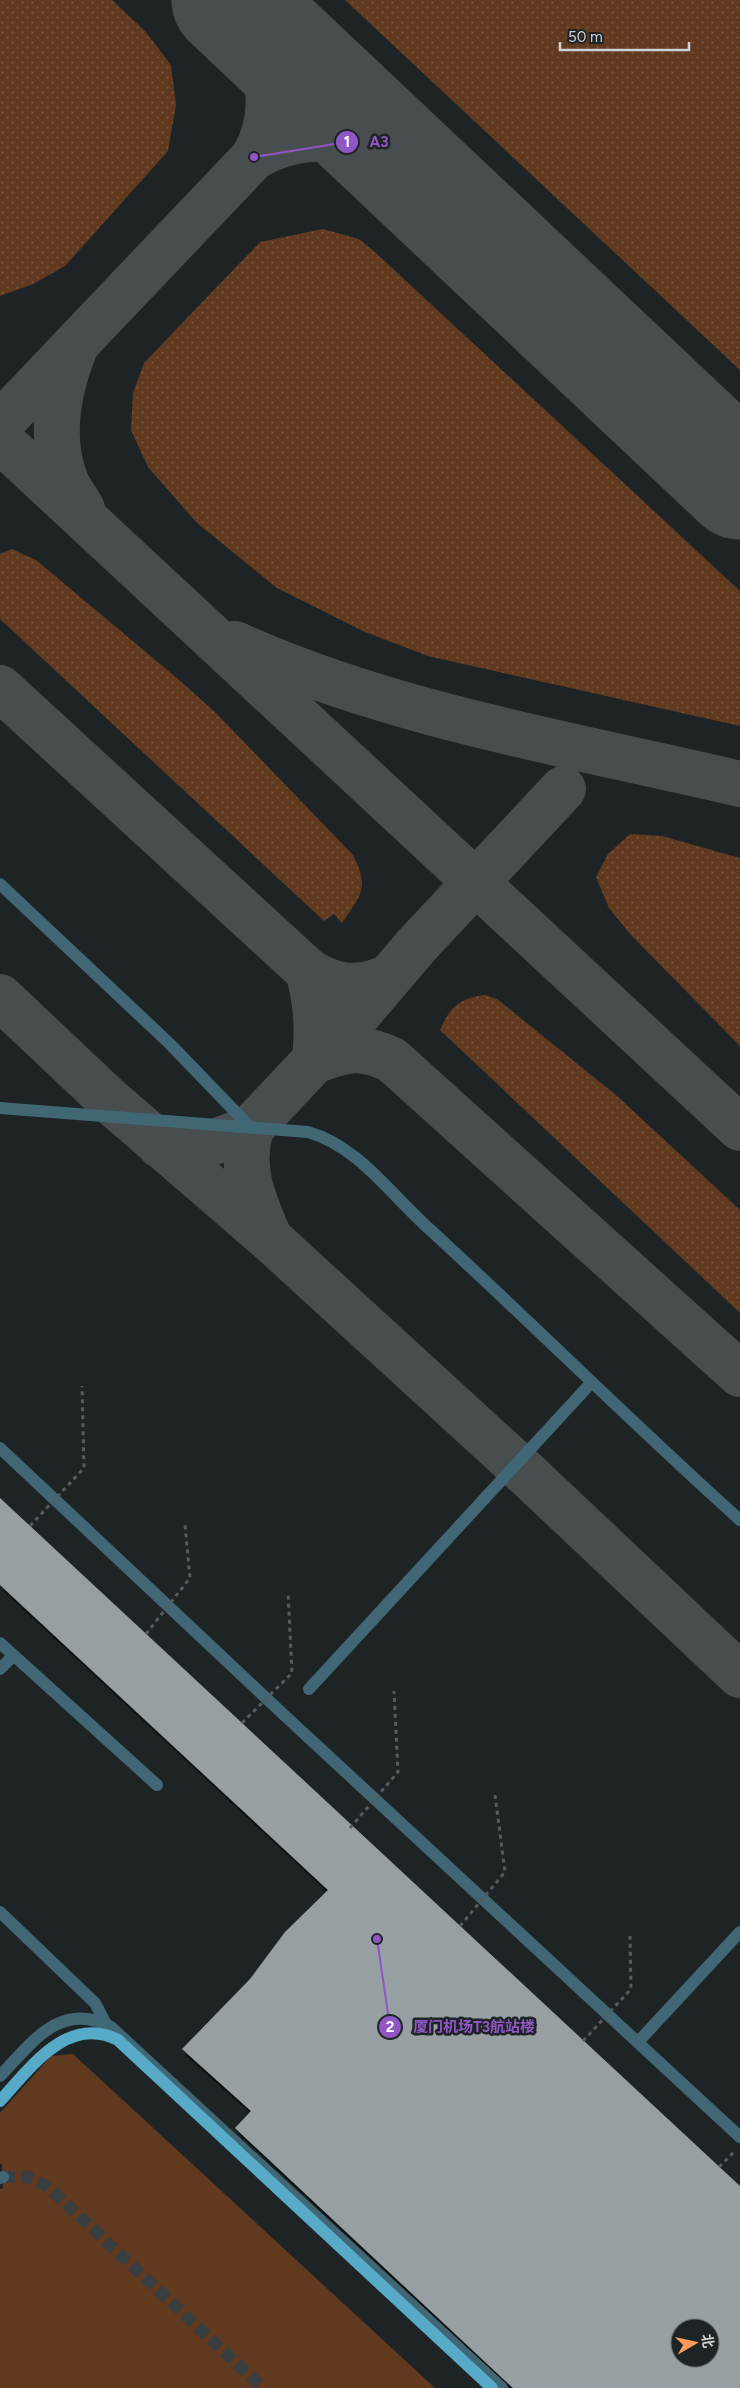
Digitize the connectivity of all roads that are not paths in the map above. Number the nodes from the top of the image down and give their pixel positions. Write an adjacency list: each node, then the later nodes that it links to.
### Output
1 (0, 884): 3 (lane)
2 (0, 1108): 3 (lane)
3 (251, 1128): 4 (lane)
4 (592, 1382): 6 (lane); 10 (lane)
5 (0, 1448): 15 (lane)
6 (740, 1520)
7 (0, 1644): 8 (lane)
8 (13, 1656): 9 (lane); 11 (lane)
9 (0, 1669)
10 (309, 1689)
11 (157, 1785)
12 (0, 1912): 14 (lane)
13 (740, 1932): 15 (lane)
14 (106, 2024): 16 (lane); 20 (lane)
15 (638, 2042): 18 (lane)
16 (0, 2076)
17 (0, 2101): 19 (main road)
18 (740, 2136)
19 (492, 2388)
20 (502, 2388)

